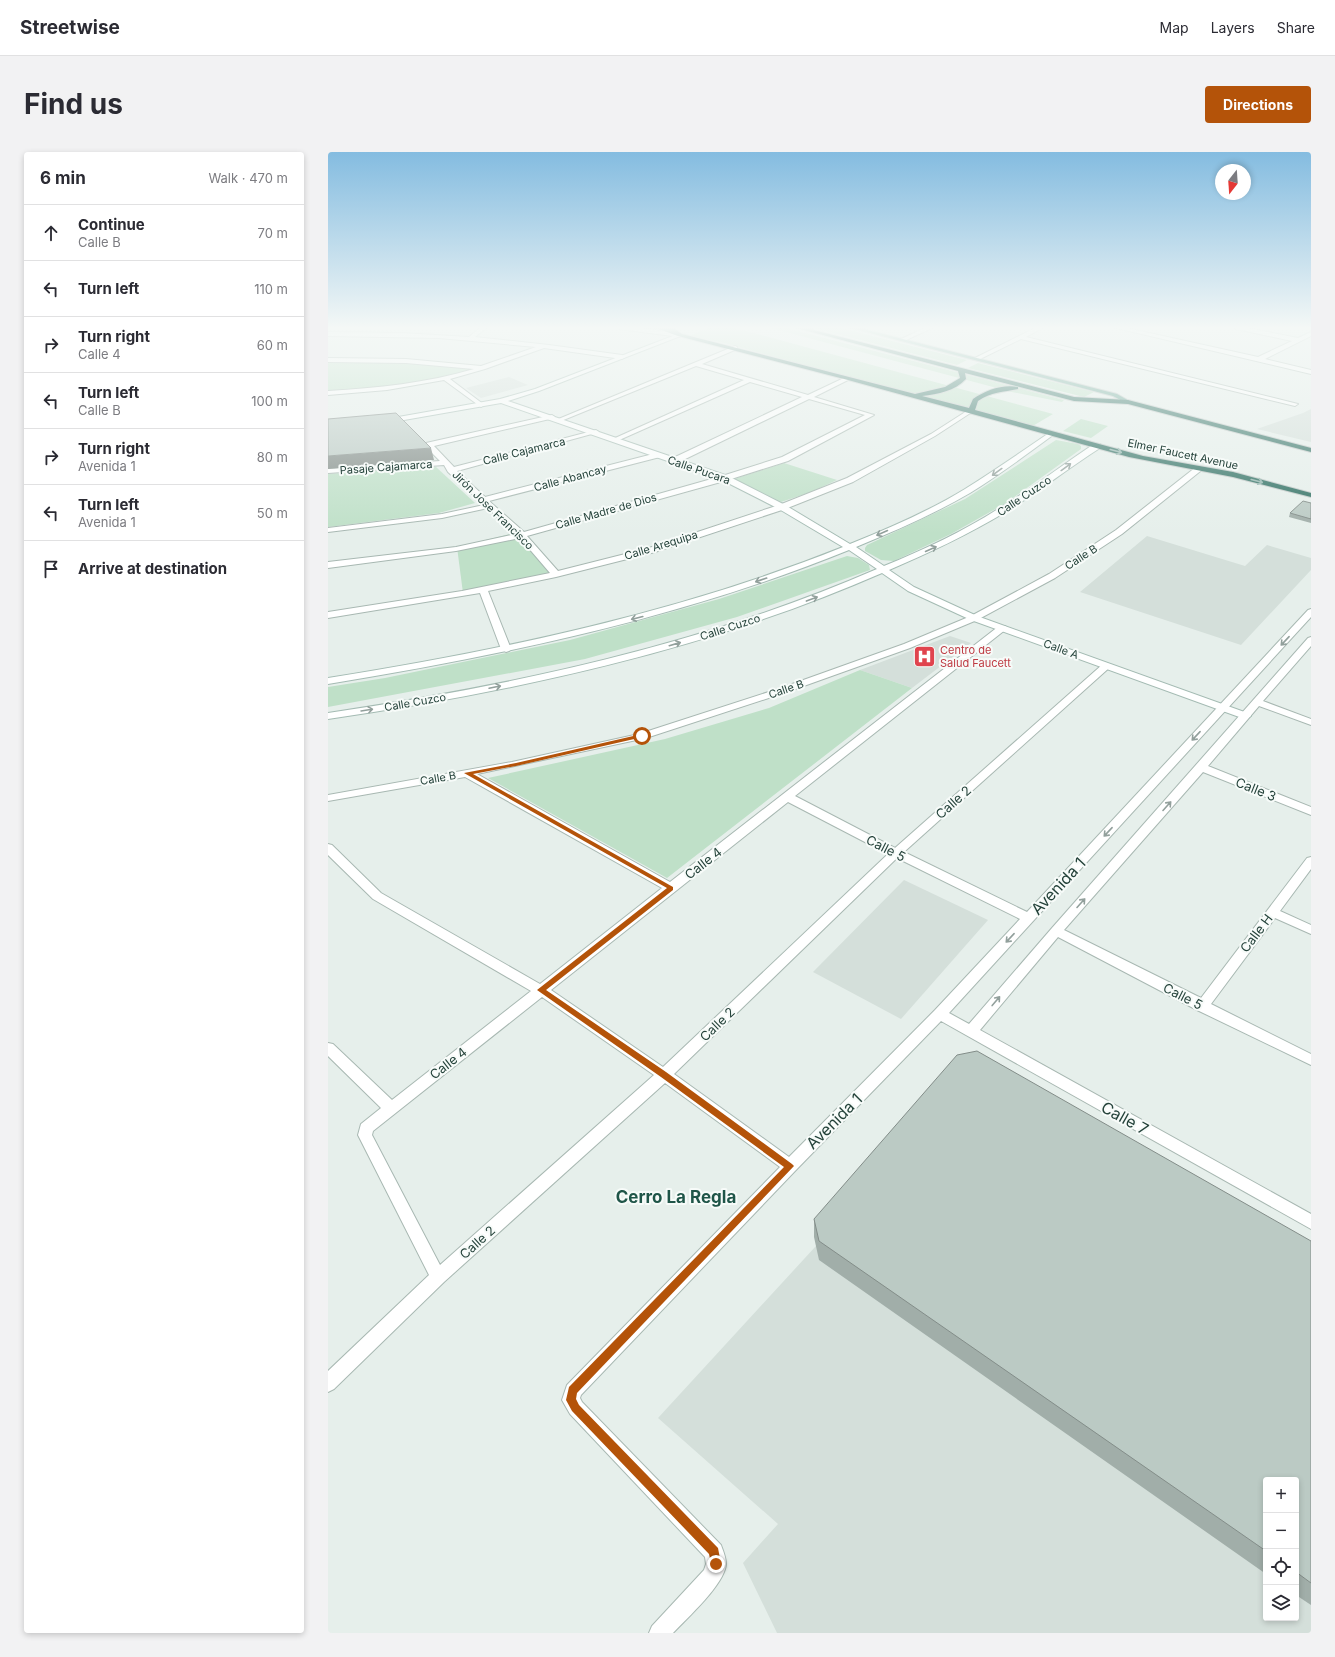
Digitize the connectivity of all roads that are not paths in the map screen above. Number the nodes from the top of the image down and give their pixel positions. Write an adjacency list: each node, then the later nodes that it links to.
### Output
1 (469, 396): 15 (street)
2 (517, 396): 12 (street)
3 (614, 396): 17 (street)
4 (713, 396): 21 (street)
5 (803, 396): 11 (street)
6 (914, 396): 16 (highway, Elmer Faucett Avenue)
7 (980, 396): 16 (highway)
8 (1062, 396): 13 (highway)
9 (1118, 396): 13 (main road)
10 (1263, 396): 14 (street)
11 (806, 397): 25 (street); 30 (street, Calle Madre de Dios)
12 (501, 401): 15 (street); 17 (street, Calle Pucara)
13 (1128, 402): 23 (highway)
14 (1295, 404)
15 (481, 405): 18 (street)
16 (972, 410): 20 (highway, Elmer Faucett Avenue); 33 (street, Calle Arequipa)
17 (556, 419): 19 (street, Calle Pucara); 26 (street, Jirón Jose Francisco)
18 (378, 422)
19 (596, 432): 21 (street, Calle Pucara); 28 (street, Calle Cajamarca)
20 (1051, 434): 22 (highway, Elmer Faucett Avenue); 36 (street, one-way to 36)
21 (615, 440): 24 (street, Calle Pucara)
22 (1096, 446): 27 (highway, Elmer Faucett Avenue, one-way to 27); 38 (street, Calle Cuzco, one-way to 22)
23 (1311, 450)
24 (657, 455): 25 (street, Calle Pucara); 32 (street, Calle Abancay)
25 (674, 461): 30 (street, Calle Pucara)
26 (445, 463): 28 (street, Jirón Jose Francisco); 29 (street, Pasaje Cajamarca)
27 (1199, 469): 31 (highway, Elmer Faucett Avenue, one-way to 31); 43 (street, Calle B)
28 (451, 470): 32 (street, Jirón Jose Francisco)
29 (328, 471)
30 (725, 478): 33 (street, Calle Pucara); 35 (street, Calle Madre de Dios)
31 (1311, 495)
32 (486, 503): 34 (street, Calle Abancay); 35 (street, Jirón Jose Francisco)
33 (782, 507): 36 (street, Calle Pucara); 39 (street, Calle Arequipa)
34 (328, 530)
35 (522, 535): 37 (street, Calle Madre de Dios); 39 (street, Jirón Jose Francisco)
36 (850, 547): 38 (street, Calle Pucara); 46 (street, one-way to 46)
37 (328, 565)
38 (882, 570): 43 (street, Calle A); 51 (street, Calle Cuzco, one-way to 38)
39 (556, 574): 40 (street, Calle Arequipa)
40 (483, 589): 42 (street, Calle Arequipa); 46 (street)
41 (1311, 612): 50 (street, Avenida 1, one-way to 50)
42 (328, 615)
43 (974, 618): 44 (street, Calle A); 55 (street, Calle B)
44 (1002, 628): 47 (street, Calle A); 56 (street, Calle 4)
45 (1311, 640): 49 (street, Avenida 1)
46 (506, 649): 48 (street)
47 (1106, 666): 50 (street, Calle A); 60 (street, Calle 2)
48 (328, 681)
49 (1256, 702): 52 (street, Avenida 1); 53 (street)
50 (1223, 708): 52 (street, Calle A); 64 (street, Avenida 1, one-way to 64)
51 (328, 716)
52 (1246, 716): 54 (street, Avenida 1)
53 (1311, 722)
54 (1201, 768): 58 (street, Calle 3); 66 (street, Avenida 1, one-way to 54)
55 (467, 773): 57 (street, Calle B); 62 (street)
56 (788, 797): 60 (street, Calle 5); 62 (street, Calle 4)
57 (328, 798)
58 (1311, 811)
59 (328, 848): 67 (street)
60 (896, 853): 64 (street, Calle 5); 73 (street, Calle 2)
61 (1311, 861): 63 (street, Calle H)
62 (671, 888): 67 (street, Calle 4)
63 (1272, 912): 65 (street); 68 (street, Calle H)
64 (1029, 918): 69 (street, Avenida 1, one-way to 69)
65 (1311, 930)
66 (1056, 932): 68 (street, Calle 5); 70 (street, Avenida 1, one-way to 66)
67 (541, 990): 73 (street); 74 (street, Calle 4)
68 (1202, 1006): 72 (street, Calle 5)
69 (940, 1014): 70 (street, Calle 7); 75 (street, Avenida 1)
70 (971, 1031): 76 (street, Calle 7)
71 (328, 1048): 74 (street)
72 (1311, 1060)
73 (664, 1075): 75 (street); 77 (street, Calle 2)
74 (391, 1108): 77 (street, Calle 4)
75 (790, 1166): 79 (street, Avenida 1)
76 (1311, 1222)
77 (438, 1278): 78 (street, Calle 2)
78 (328, 1383)
79 (659, 1633)

